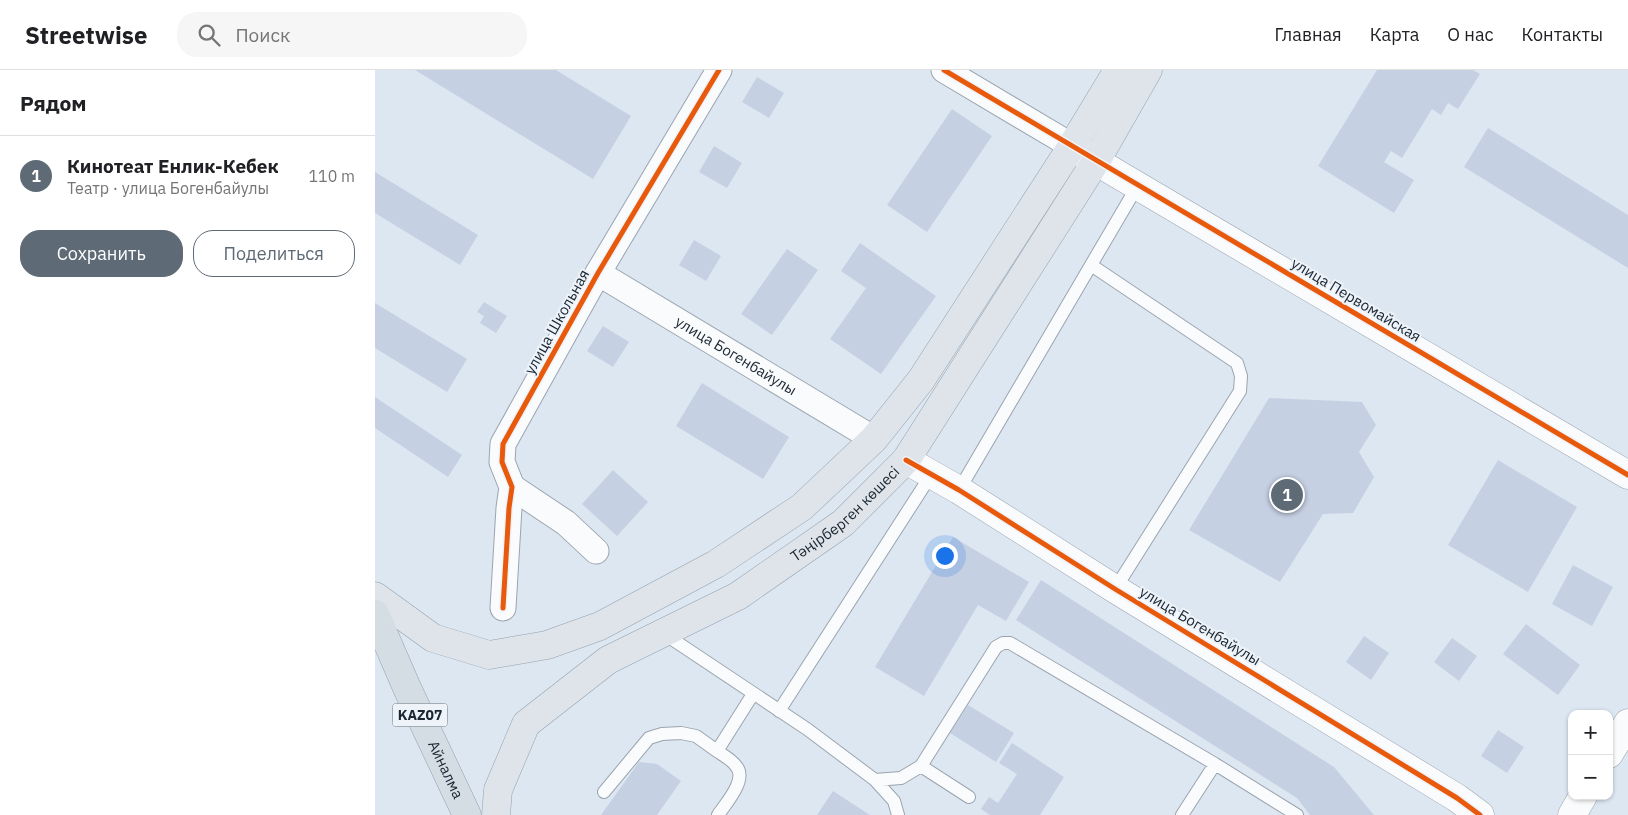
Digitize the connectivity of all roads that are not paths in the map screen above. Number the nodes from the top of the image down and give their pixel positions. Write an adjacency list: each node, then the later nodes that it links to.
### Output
1 (719, 70): 9 (street, улица Школьная)
2 (944, 70): 5 (street)
3 (1118, 70): 5 (main road, Тәңірберген көшесі)
4 (1148, 70): 6 (main road, Тәңірберген көшесі)
5 (1072, 146): 6 (street, улица Первомайская); 10 (main road, Тәңірберген көшесі)
6 (1096, 161): 7 (street, улица Первомайская); 11 (main road, Тәңірберген көшесі)
7 (1138, 185): 8 (lane); 13 (street, улица Первомайская)
8 (1091, 264): 15 (lane); 17 (lane)
9 (598, 273): 10 (street, улица Богенбайулы); 14 (street, улица Школьная)
10 (874, 439): 18 (main road, Тәңірберген көшесі)
11 (906, 460): 12 (street, улица Богенбайулы); 21 (main road, Тәңірберген көшесі)
12 (931, 475): 15 (street, улица Богенбайулы); 23 (lane)
13 (1628, 475)
14 (512, 487): 16 (street); 19 (street, улица Школьная)
15 (959, 490): 17 (street, улица Богенбайулы)
16 (596, 551)
17 (1115, 589): 39 (street, улица Богенбайулы)
18 (375, 596)
19 (503, 608)
20 (375, 614): 33 (highway, Айналма / KAZ07)
21 (663, 633): 22 (lane); 34 (main road, Тәңірберген көшесі)
22 (753, 694): 23 (lane); 26 (lane)
23 (779, 711): 29 (lane)
24 (1628, 723): 25 (street)
25 (1613, 747)
26 (717, 751): 30 (lane); 35 (lane)
27 (1215, 764): 28 (lane); 37 (lane); 38 (lane)
28 (921, 766): 29 (lane); 31 (lane)
29 (875, 780): 36 (lane)
30 (604, 792)
31 (969, 797)
32 (1580, 800): 40 (street)
33 (467, 815)
34 (496, 815)
35 (718, 815)
36 (898, 815)
37 (1182, 815)
38 (1297, 815)
39 (1481, 815)
40 (1571, 815)

